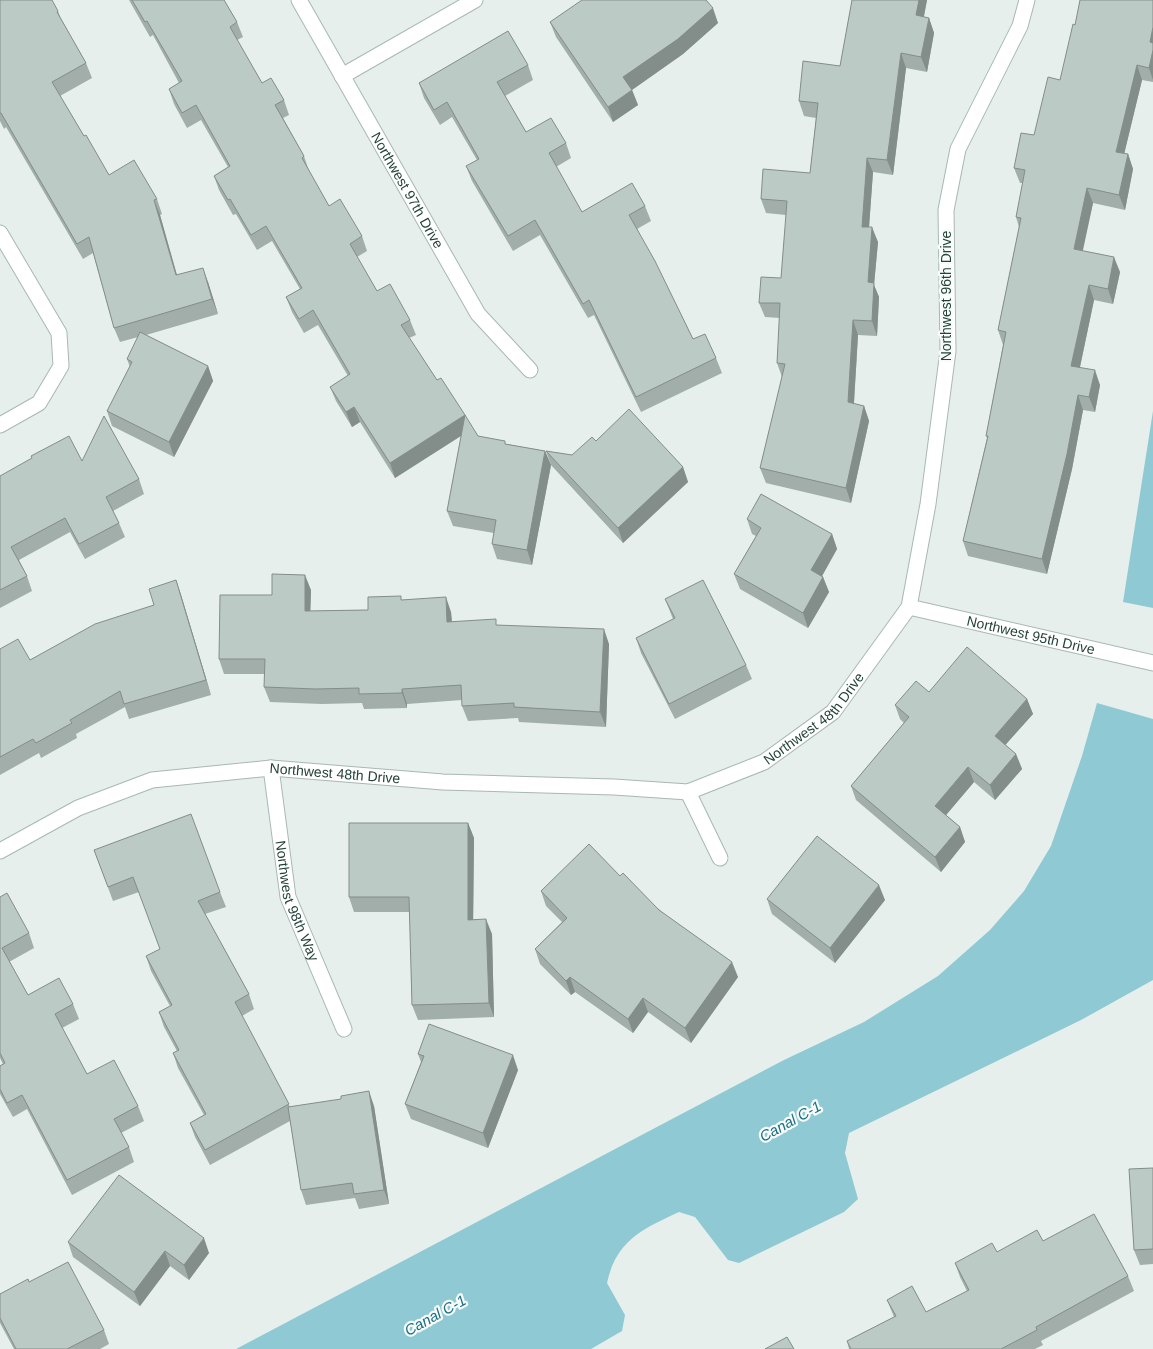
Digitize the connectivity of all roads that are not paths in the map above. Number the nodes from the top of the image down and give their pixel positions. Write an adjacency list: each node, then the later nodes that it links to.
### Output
1 (299, 0): 4 (street, Northwest 97th Drive)
2 (475, 0): 4 (street)
3 (1027, 0): 8 (street, Northwest 96th Drive)
4 (342, 76): 6 (street, Northwest 97th Drive)
5 (0, 233): 7 (street)
6 (530, 370)
7 (0, 424)
8 (909, 607): 9 (street, Northwest 95th Drive); 11 (street, Northwest 48th Drive)
9 (1153, 663)
10 (271, 768): 11 (street, Northwest 48th Drive); 12 (street, Northwest 48th Drive); 14 (street, Northwest 98th Way)
11 (688, 792): 13 (street)
12 (0, 851)
13 (720, 858)
14 (344, 1029)

